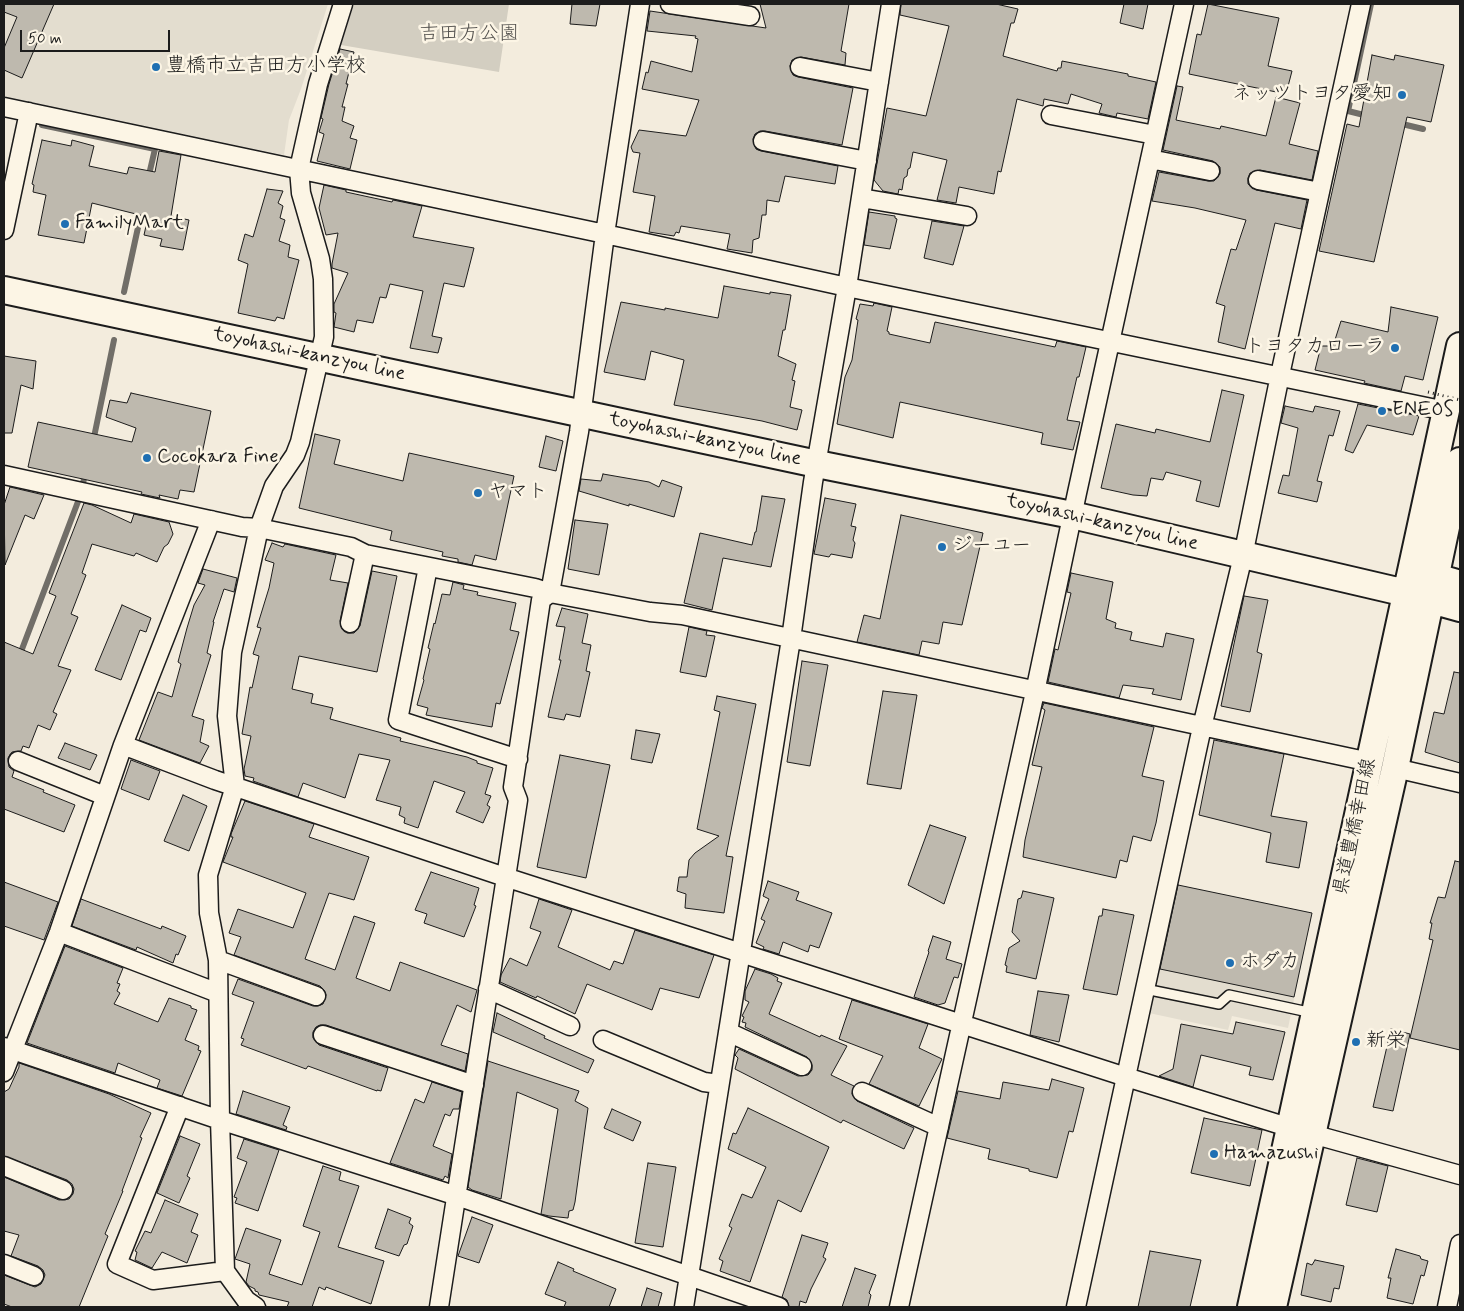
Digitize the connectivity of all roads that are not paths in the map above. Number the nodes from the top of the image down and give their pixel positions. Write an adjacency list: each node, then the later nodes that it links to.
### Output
1 (343, 4): 17 (street)
2 (640, 4): 24 (street)
3 (670, 4): 7 (street)
4 (891, 4): 9 (street)
5 (1184, 4): 13 (street)
6 (1361, 4): 20 (street)
7 (750, 16)
8 (800, 68): 9 (street)
9 (879, 82): 16 (street)
10 (4, 107): 11 (street)
11 (30, 112): 17 (street); 23 (street)
12 (1051, 114): 13 (street)
13 (1155, 135): 15 (street)
14 (763, 141): 16 (street)
15 (1150, 159): 18 (street); 27 (street)
16 (867, 161): 21 (street)
17 (299, 169): 24 (street); 29 (street)
18 (1210, 171)
19 (1258, 180): 20 (street)
20 (1320, 192): 30 (street)
21 (861, 198): 22 (street); 25 (street)
22 (966, 216)
23 (4, 230)
24 (605, 234): 25 (street); 32 (street)
25 (848, 287): 27 (street); 34 (street)
26 (4, 290): 29 (main road, toyohashi-kanzyou line)
27 (1110, 341): 30 (street); 36 (street)
28 (1460, 346): 31 (main road, 県道豊橋幸田線)
29 (319, 357): 32 (main road, toyohashi-kanzyou line); 38 (street)
30 (1280, 375): 31 (street); 40 (street)
31 (1453, 405): 44 (main road, 県道豊橋幸田線)
32 (580, 414): 34 (main road, toyohashi-kanzyou line); 43 (street)
33 (1460, 461): 42 (main road, 県道豊橋幸田線)
34 (817, 464): 36 (main road, toyohashi-kanzyou line); 47 (street)
35 (4, 475): 37 (street)
36 (1072, 515): 40 (main road, toyohashi-kanzyou line); 48 (street)
37 (211, 520): 38 (street); 50 (street)
38 (259, 528): 39 (street); 56 (street)
39 (365, 554): 41 (street); 46 (street)
40 (1243, 556): 44 (main road, toyohashi-kanzyou line); 49 (street)
41 (428, 567): 43 (street); 51 (street)
42 (1442, 587): 44 (main road); 45 (main road); 54 (main road, 県道豊橋幸田線)
43 (550, 593): 47 (street); 51 (street)
44 (1406, 593): 53 (main road, 県道豊橋幸田線)
45 (1460, 608)
46 (350, 623)
47 (791, 639): 48 (street); 60 (street)
48 (1035, 692): 49 (street); 67 (street)
49 (1202, 727): 53 (street); 63 (street)
50 (123, 745): 56 (street); 57 (street)
51 (518, 759): 58 (street)
52 (18, 761): 57 (street)
53 (1370, 762): 66 (main road, 県道豊橋幸田線)
54 (1395, 768): 55 (street); 82 (main road, 県道豊橋幸田線)
55 (1460, 783)
56 (235, 786): 58 (street); 61 (street)
57 (105, 796): 59 (street)
58 (505, 877): 60 (street); 62 (street)
59 (59, 932): 64 (street); 72 (street)
60 (740, 952): 67 (street); 69 (street)
61 (218, 960): 64 (street); 65 (street)
62 (488, 989): 68 (street); 77 (street)
63 (1145, 989): 66 (lane); 75 (street)
64 (218, 993): 80 (street)
65 (316, 996)
66 (1315, 1014): 82 (main road, 県道豊橋幸田線)
67 (962, 1024): 75 (street); 81 (street)
68 (570, 1026)
69 (728, 1032): 73 (street); 76 (street)
70 (323, 1035): 77 (street)
71 (603, 1040): 76 (street)
72 (8, 1049): 74 (street); 79 (street)
73 (802, 1066)
74 (4, 1072)
75 (1126, 1077): 82 (street); 97 (street)
76 (719, 1084): 91 (street)
77 (474, 1085): 86 (street)
78 (862, 1092): 81 (street)
79 (180, 1106): 80 (street); 89 (street)
80 (220, 1120): 86 (street); 89 (street)
81 (939, 1127): 96 (street)
82 (1301, 1131): 84 (street); 98 (main road, 県道豊橋幸田線); 99 (main road, 県道豊橋幸田線)
83 (4, 1166): 85 (street)
84 (1460, 1175)
85 (64, 1190)
86 (457, 1196): 91 (street); 93 (street)
87 (1460, 1244): 100 (street)
88 (4, 1264): 90 (street)
89 (224, 1271): 92 (street)
90 (34, 1276)
91 (688, 1277): 94 (street); 95 (street)
92 (256, 1307)
93 (439, 1307)
94 (684, 1307)
95 (779, 1307)
96 (899, 1307)
97 (1076, 1307)
98 (1251, 1307)
99 (1273, 1307)
100 (1446, 1307)

